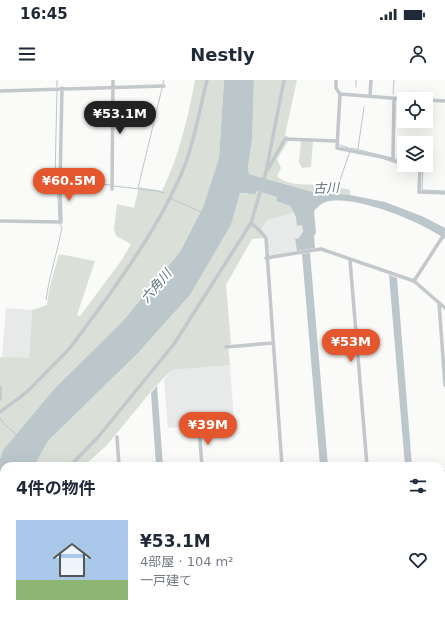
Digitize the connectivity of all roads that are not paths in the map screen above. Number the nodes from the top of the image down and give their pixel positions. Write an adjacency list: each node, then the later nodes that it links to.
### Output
1 (113, 80): 8 (street)
2 (207, 80): 36 (street)
3 (284, 80): 19 (street)
4 (336, 80): 10 (street)
5 (371, 80): 11 (street)
6 (162, 86): 8 (street)
7 (58, 88): 8 (street); 9 (street); 23 (street)
8 (113, 88): 21 (street)
9 (0, 91)
10 (340, 94): 11 (street); 16 (street)
11 (370, 96): 12 (street)
12 (392, 98): 13 (street); 17 (street)
13 (397, 98)
14 (433, 101): 15 (street)
15 (445, 102)
16 (337, 141): 17 (street); 19 (street)
17 (393, 158): 18 (street)
18 (397, 160)
19 (266, 172): 24 (street)
20 (420, 172): 22 (street)
21 (112, 188)
22 (445, 193)
23 (0, 221)
24 (251, 223): 26 (street); 39 (street)
25 (445, 233): 28 (street)
26 (266, 258): 27 (street); 31 (street)
27 (350, 260): 28 (street); 43 (street)
28 (414, 281): 29 (street)
29 (439, 303): 30 (street); 33 (street)
30 (445, 308)
31 (272, 343): 32 (street); 42 (street)
32 (226, 347)
33 (445, 385)
34 (0, 387): 35 (street)
35 (0, 399)
36 (0, 412)
37 (199, 426): 41 (street)
38 (117, 437): 40 (street)
39 (74, 462)
40 (119, 462)
41 (202, 462)
42 (282, 462)
43 (367, 462)

